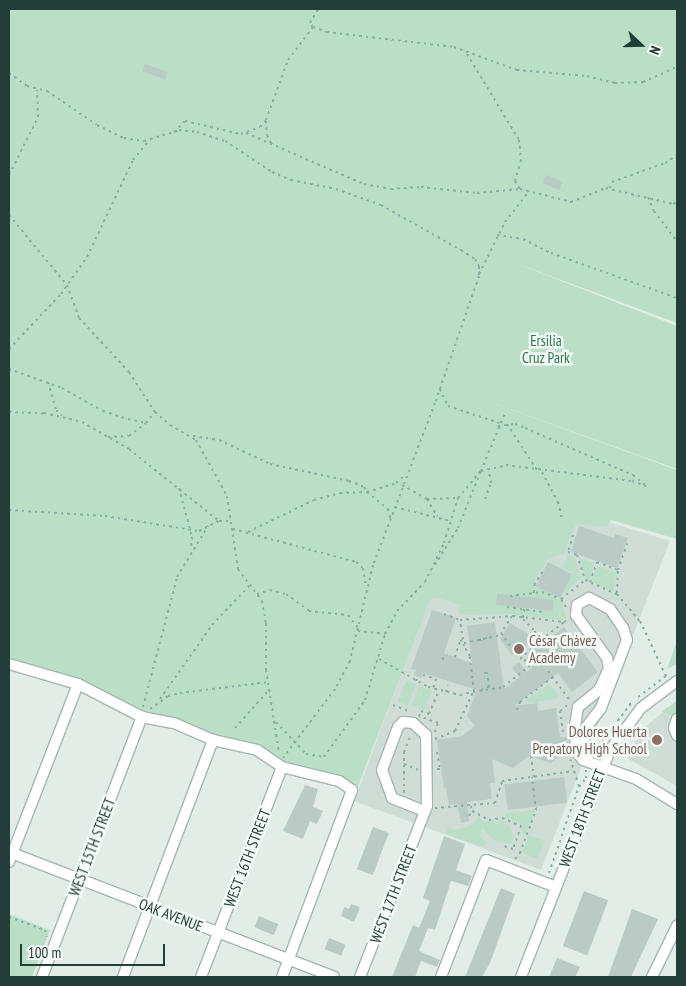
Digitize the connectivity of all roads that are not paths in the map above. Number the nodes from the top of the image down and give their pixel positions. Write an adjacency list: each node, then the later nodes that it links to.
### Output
1 (9, 664): 3 (street)
2 (677, 681): 10 (street, WEST 18TH STREET)
3 (78, 684): 4 (street); 13 (street)
4 (142, 717): 7 (street); 14 (street, WEST 15TH STREET)
5 (677, 719): 6 (street)
6 (677, 735)
7 (213, 740): 9 (street); 16 (street)
8 (589, 761): 8 (street); 10 (street)
9 (282, 763): 18 (street, WEST 16TH STREET); 19 (street)
10 (602, 766): 11 (street); 15 (street, WEST 18TH STREET)
11 (677, 804)
12 (426, 808): 12 (street); 25 (street, WEST 17TH STREET)
13 (10, 856): 14 (street, OAK AVENUE)
14 (80, 879): 16 (street, OAK AVENUE); 20 (street, WEST 15TH STREET)
15 (556, 887): 26 (street); 27 (street, WEST 18TH STREET)
16 (150, 907): 18 (street, OAK AVENUE); 21 (street)
17 (677, 926): 28 (street)
18 (218, 933): 19 (street, OAK AVENUE); 22 (street, WEST 16TH STREET)
19 (289, 960): 23 (street); 24 (street, OAK AVENUE)
20 (42, 977)
21 (123, 977)
22 (200, 977)
23 (282, 977)
24 (334, 977)
25 (360, 977)
26 (441, 977)
27 (521, 977)
28 (652, 977)

